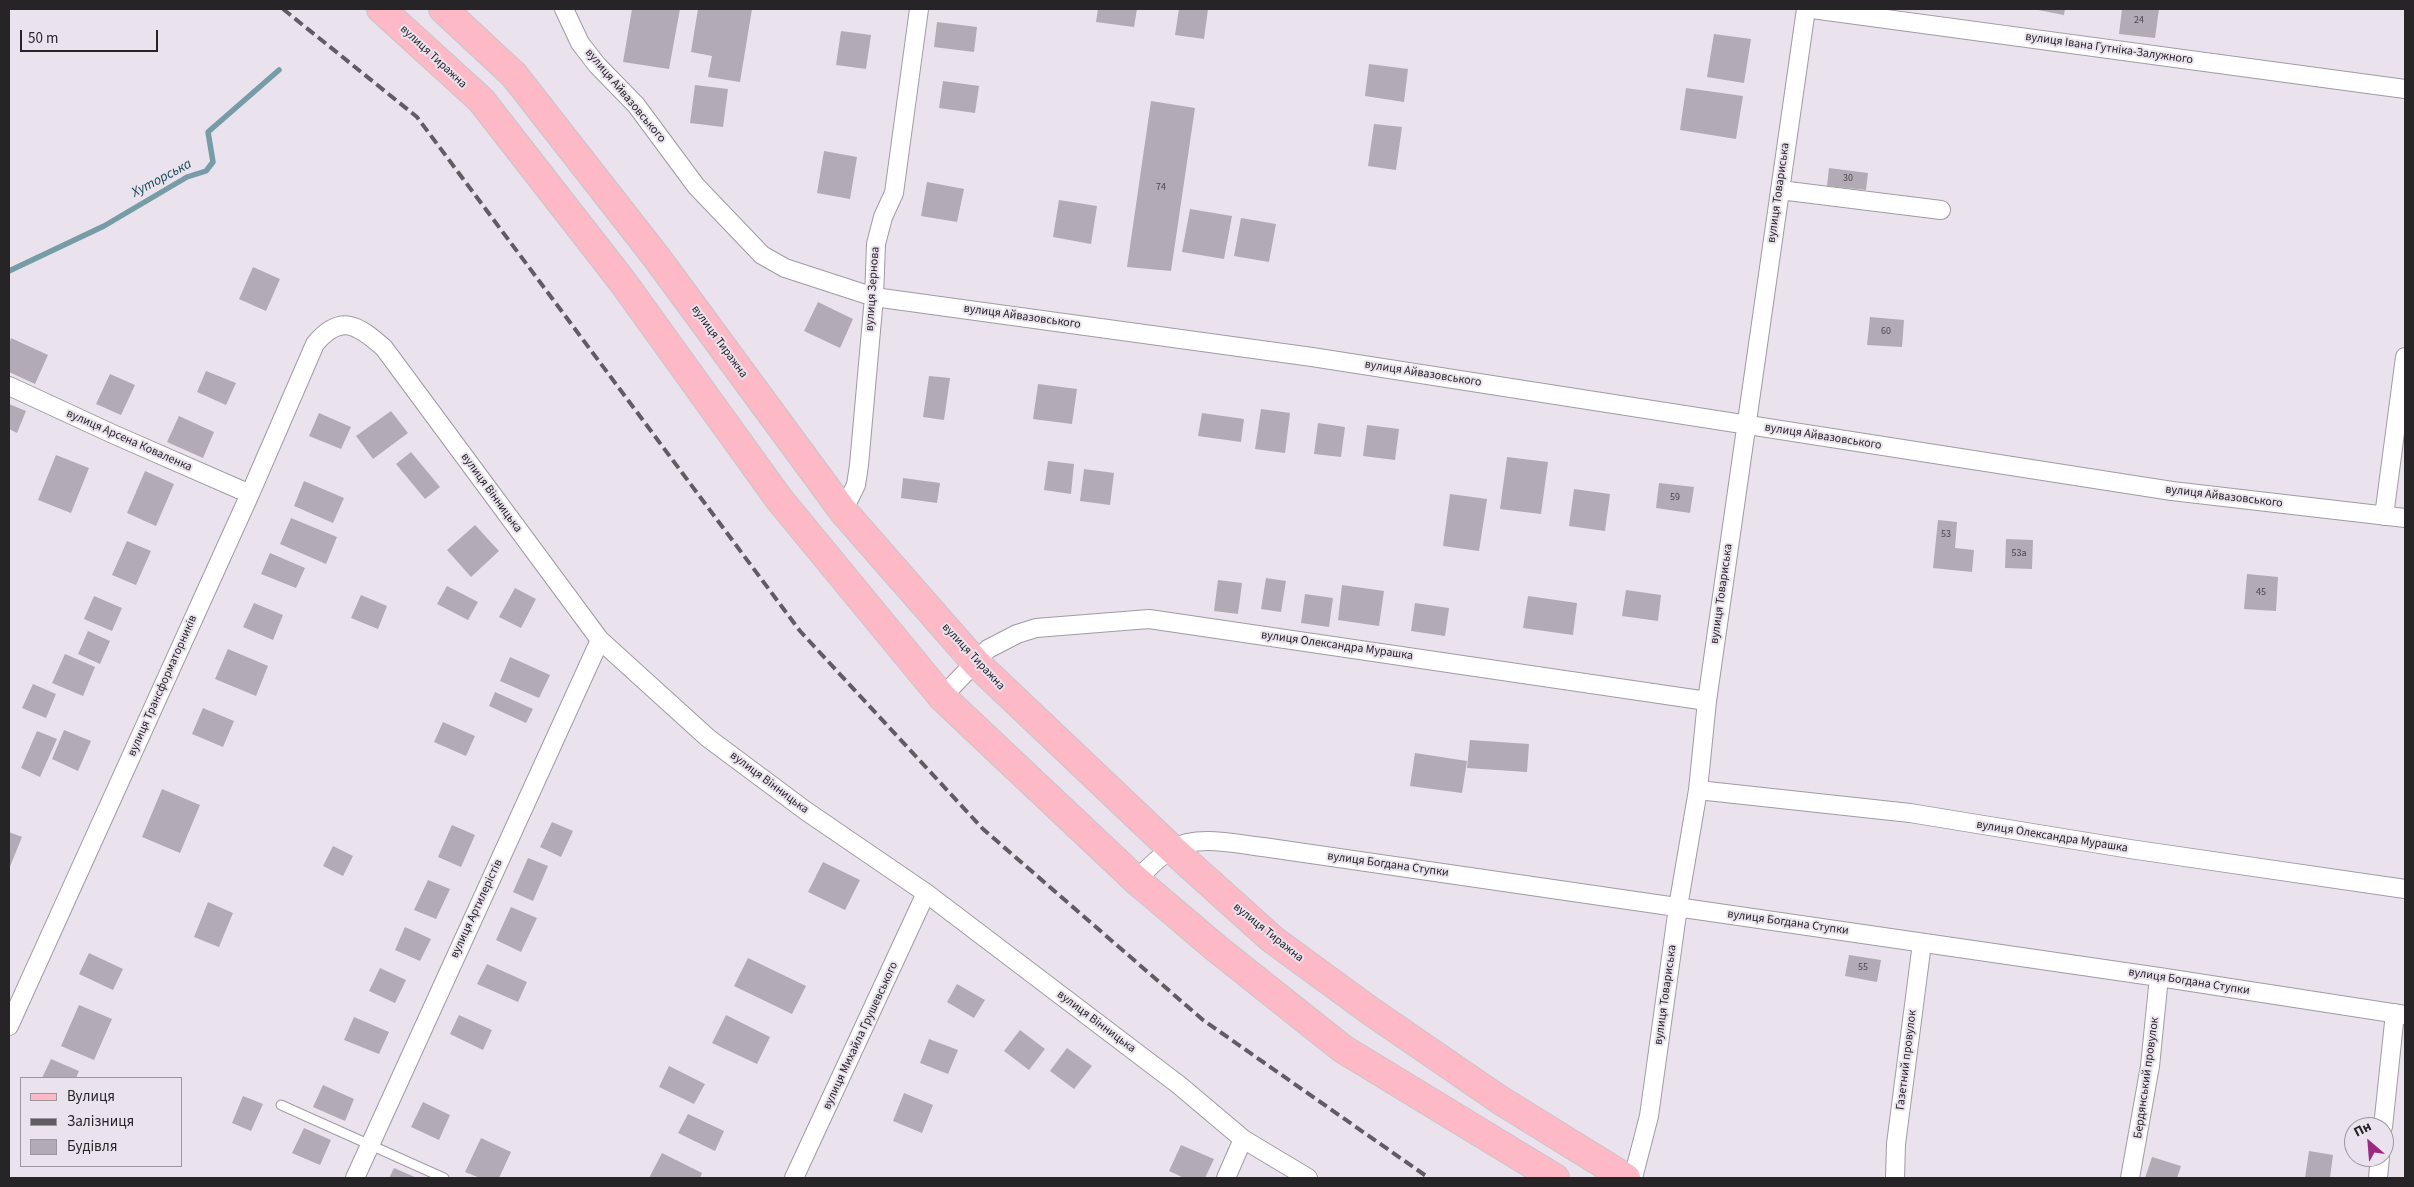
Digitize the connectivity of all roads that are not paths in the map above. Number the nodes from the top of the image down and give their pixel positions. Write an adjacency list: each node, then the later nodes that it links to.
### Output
1 (381, 9): 21 (main road, вулиця Тиражна)
2 (443, 9): 16 (main road, вулиця Тиражна)
3 (564, 9): 10 (street, вулиця Айвазовського)
4 (919, 9): 10 (street, вулиця Зернова)
5 (1806, 9): 8 (street, вулиця Товариська)
6 (1812, 9): 7 (street, вулиця Івана Гутніка-Залужного)
7 (2405, 89)
8 (1780, 190): 9 (street); 14 (street, вулиця Товариська)
9 (1941, 210)
10 (874, 297): 14 (street, вулиця Айвазовського); 16 (street, вулиця Зернова)
11 (314, 344): 15 (street, вулиця Трансформаторників); 19 (street, вулиця Вінницька)
12 (2405, 357): 17 (street)
13 (9, 386): 15 (street, вулиця Арсена Коваленка)
14 (1746, 425): 17 (street, вулиця Айвазовського); 22 (street, вулиця Товариська)
15 (250, 494): 32 (street, вулиця Трансформаторників)
16 (843, 511): 20 (main road, вулиця Тиражна)
17 (2384, 516): 18 (street, вулиця Айвазовського)
18 (2405, 518)
19 (600, 640): 27 (street, вулиця Вінницька); 36 (street, вулиця Артилерістів)
20 (976, 663): 21 (street, вулиця Олександра Мурашка); 22 (street, вулиця Олександра Мурашка); 24 (main road, вулиця Тиражна)
21 (942, 697): 25 (main road, вулиця Тиражна)
22 (1707, 701): 23 (street, вулиця Товариська)
23 (1698, 790): 26 (street, вулиця Олександра Мурашка); 28 (street, вулиця Товариська)
24 (1172, 849): 25 (street); 28 (street, вулиця Богдана Ступки); 43 (main road, вулиця Тиражна)
25 (1136, 880): 42 (main road, вулиця Тиражна)
26 (2405, 888)
27 (926, 893): 35 (street, вулиця Вінницька); 39 (street, вулиця Михайла Грушевського)
28 (1678, 907): 29 (street, вулиця Богдана Ступки); 44 (street, вулиця Товариська)
29 (1922, 943): 30 (street, вулиця Богдана Ступки); 45 (street, Газетний провулок)
30 (2159, 977): 31 (street, вулиця Богдана Ступки); 46 (street, Бердянський провулок)
31 (2400, 1014): 34 (street)
32 (9, 1026)
33 (281, 1105): 36 (lane)
34 (2385, 1117)
35 (1243, 1139): 40 (street); 41 (street, вулиця Вінницька)
36 (369, 1145): 37 (street, вулиця Артилерістів); 38 (lane)
37 (355, 1178)
38 (444, 1178)
39 (794, 1178)
40 (1226, 1178)
41 (1308, 1178)
42 (1555, 1178)
43 (1626, 1178)
44 (1633, 1178)
45 (1895, 1178)
46 (2130, 1178)

